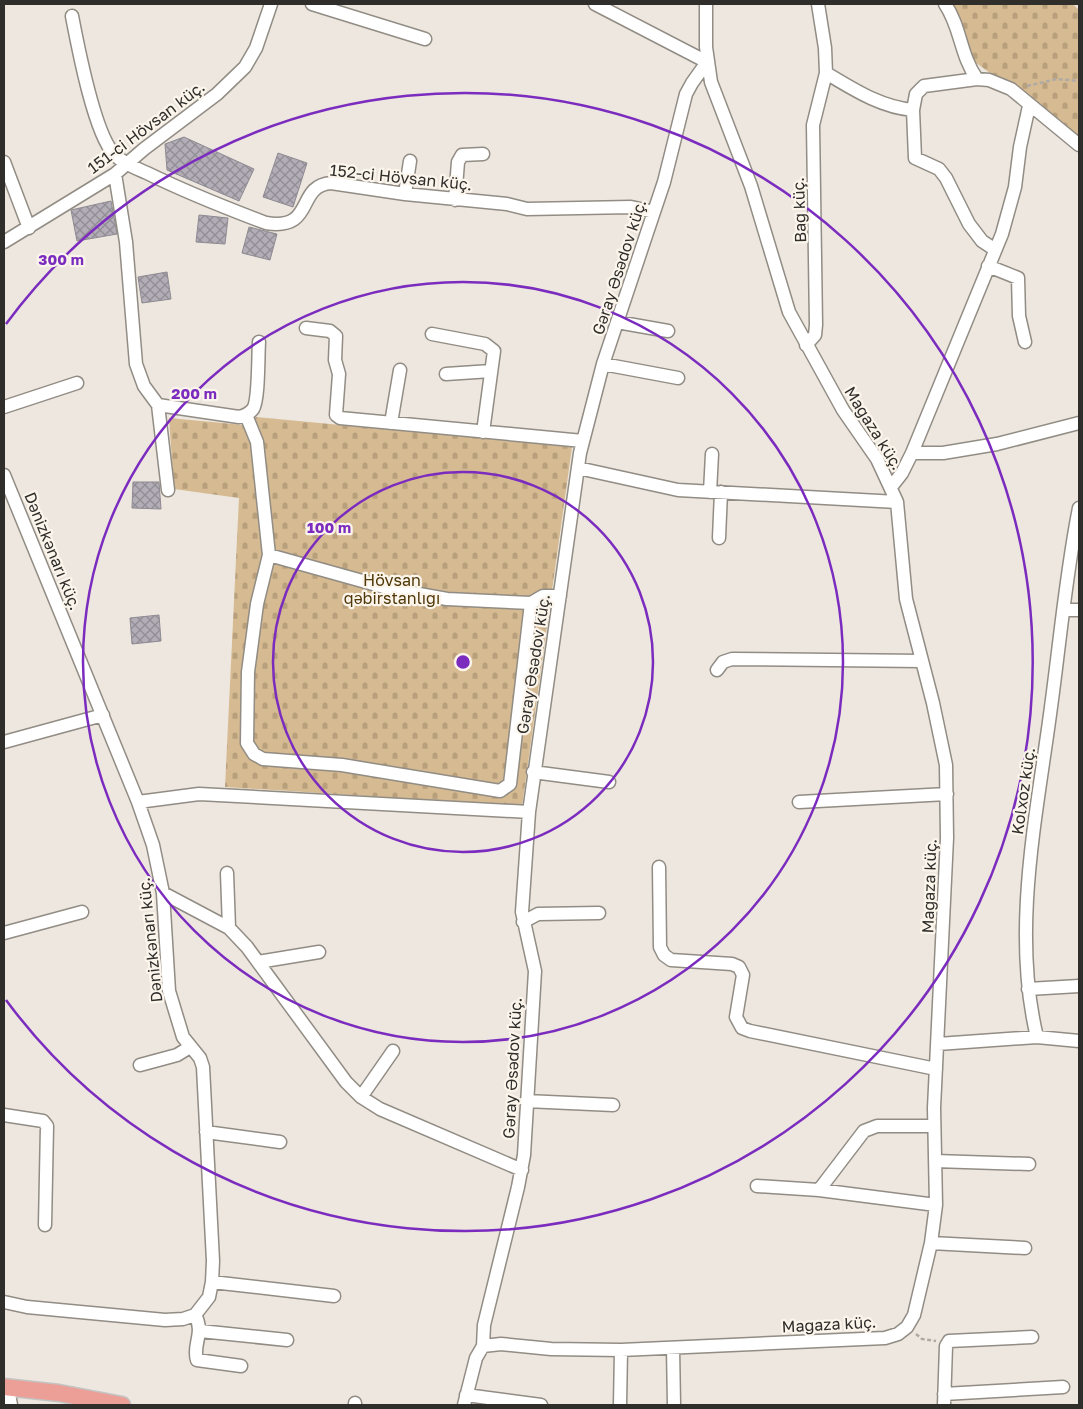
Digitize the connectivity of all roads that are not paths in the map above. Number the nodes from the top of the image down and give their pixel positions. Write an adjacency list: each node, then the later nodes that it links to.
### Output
1 (271, 4): 18 (street, 151-ci Hövsan küç.)
2 (312, 4): 8 (street)
3 (595, 4): 9 (street)
4 (706, 4): 9 (street)
5 (818, 4): 10 (street, Bağ küç.)
6 (945, 4): 11 (street)
7 (72, 16): 18 (street, 152-ci Hövsan küç.)
8 (426, 39)
9 (707, 62): 22 (street, Gəray Əsədov küç.); 33 (street, Mağaza küç.)
10 (826, 73): 13 (street); 33 (street, Bağ küç.)
11 (977, 79): 12 (street); 13 (street)
12 (1029, 106): 14 (street); 25 (street)
13 (912, 110): 25 (street)
14 (1079, 145)
15 (483, 154): 21 (street)
16 (410, 161): 20 (street)
17 (4, 162): 23 (street)
18 (127, 164): 19 (street, 151-ci Hövsan küç.); 20 (street, 152-ci Hövsan küç.)
19 (115, 174): 23 (street, 151-ci Hövsan küç.); 40 (street)
20 (404, 194): 21 (street, 152-ci Hövsan küç.)
21 (455, 200): 22 (street, 152-ci Hövsan küç.)
22 (654, 212): 27 (street, Gəray Əsədov küç.)
23 (29, 228): 24 (street, 151-ci Hövsan küç.)
24 (4, 242)
25 (994, 249): 26 (street)
26 (988, 266): 32 (street); 48 (street)
27 (617, 322): 29 (street); 34 (street, Gəray Əsədov küç.)
28 (306, 328): 43 (street)
29 (668, 331)
30 (432, 334): 36 (street)
31 (259, 342): 42 (street)
32 (1025, 342)
33 (806, 345): 51 (street, Mağaza küç.)
34 (603, 364): 38 (street); 46 (street, Gəray Əsədov küç.)
35 (400, 370): 43 (street)
36 (491, 371): 37 (street); 45 (street)
37 (446, 374)
38 (678, 378)
39 (77, 383): 41 (street)
40 (158, 405): 42 (street); 52 (street)
41 (4, 407)
42 (246, 415): 57 (street)
43 (391, 423): 45 (street)
44 (1079, 423): 48 (street)
45 (482, 432): 46 (street)
46 (583, 441): 49 (street, Gəray Əsədov küç.)
47 (712, 454): 53 (street)
48 (912, 454): 51 (street)
49 (578, 468): 53 (street); 59 (street, Gəray Əsədov küç.)
50 (4, 474): 65 (street, Dənizkənarı küç.)
51 (891, 487): 54 (street, Mağaza küç.)
52 (168, 490)
53 (716, 492): 54 (street); 56 (street)
54 (896, 502): 63 (street, Mağaza küç.)
55 (1079, 508): 58 (street, Kolxoz küç.)
56 (719, 538)
57 (269, 556): 60 (street); 60 (street)
58 (1075, 562): 61 (street, Kolxoz küç.)
59 (560, 596): 60 (street); 67 (street, Gəray Əsədov küç.)
60 (531, 603)
61 (1064, 610): 62 (street); 84 (street, Kolxoz küç.)
62 (1079, 610)
63 (922, 661): 64 (street); 69 (street, Mağaza küç.)
64 (717, 670)
65 (103, 716): 66 (street); 70 (street, Dənizkənarı küç.)
66 (4, 742)
67 (533, 772): 68 (street); 72 (street, Gəray Əsədov küç.)
68 (609, 782)
69 (946, 794): 71 (street); 87 (street, Mağaza küç.)
70 (138, 802): 72 (street); 75 (street, Dənizkənarı küç.)
71 (799, 802)
72 (529, 812): 78 (street, Gəray Əsədov küç.)
73 (659, 868): 91 (street)
74 (226, 873): 79 (street)
75 (163, 893): 79 (street); 88 (street, Dənizkənarı küç.)
76 (82, 912): 80 (street)
77 (598, 912): 78 (street)
78 (523, 922): 93 (street, Gəray Əsədov küç.)
79 (229, 928): 82 (street)
80 (4, 933)
81 (319, 952): 82 (street)
82 (258, 962): 92 (street)
83 (1079, 986): 84 (street)
84 (1028, 989): 85 (street, Kolxoz küç.)
85 (1038, 1037): 86 (street); 87 (street)
86 (1079, 1041)
87 (938, 1044): 91 (street, Mağaza küç.)
88 (190, 1047): 90 (street); 97 (street, Dənizkənarı küç.)
89 (393, 1051): 92 (street)
90 (140, 1065)
91 (936, 1069): 96 (street, Mağaza küç.)
92 (361, 1096): 101 (street)
93 (526, 1101): 94 (street); 101 (street, Gəray Əsədov küç.)
94 (613, 1105)
95 (4, 1115): 105 (street)
96 (934, 1126): 99 (street, Mağaza küç.); 103 (street)
97 (206, 1132): 98 (street); 108 (street, Dənizkənarı küç.)
98 (280, 1142)
99 (935, 1161): 100 (street); 104 (street, Mağaza küç.)
100 (1029, 1164)
101 (522, 1170): 115 (street, Gəray Əsədov küç.)
102 (757, 1186): 103 (street)
103 (819, 1190): 104 (street)
104 (936, 1204): 106 (street, Mağaza küç.)
105 (45, 1225)
106 (932, 1243): 107 (street); 116 (street, Mağaza küç.)
107 (1025, 1248)
108 (212, 1282): 109 (street); 111 (street, Dənizkənarı küç.)
109 (334, 1296)
110 (4, 1302): 111 (street)
111 (195, 1315): 112 (street)
112 (200, 1331): 114 (street); 118 (street)
113 (1032, 1337): 122 (street)
114 (287, 1340)
115 (483, 1346): 117 (street, Mağaza küç.); 121 (street, Gəray Əsədov küç.)
116 (673, 1348): 117 (street, Mağaza küç.); 127 (street)
117 (621, 1350): 126 (street)
118 (241, 1366)
119 (1063, 1387): 122 (street)
120 (6, 1388): 123 (street); 124 (main road)
121 (465, 1400): 125 (street)
122 (944, 1400)
123 (11, 1405)
124 (122, 1405)
125 (541, 1405)
126 (620, 1405)
127 (674, 1405)

